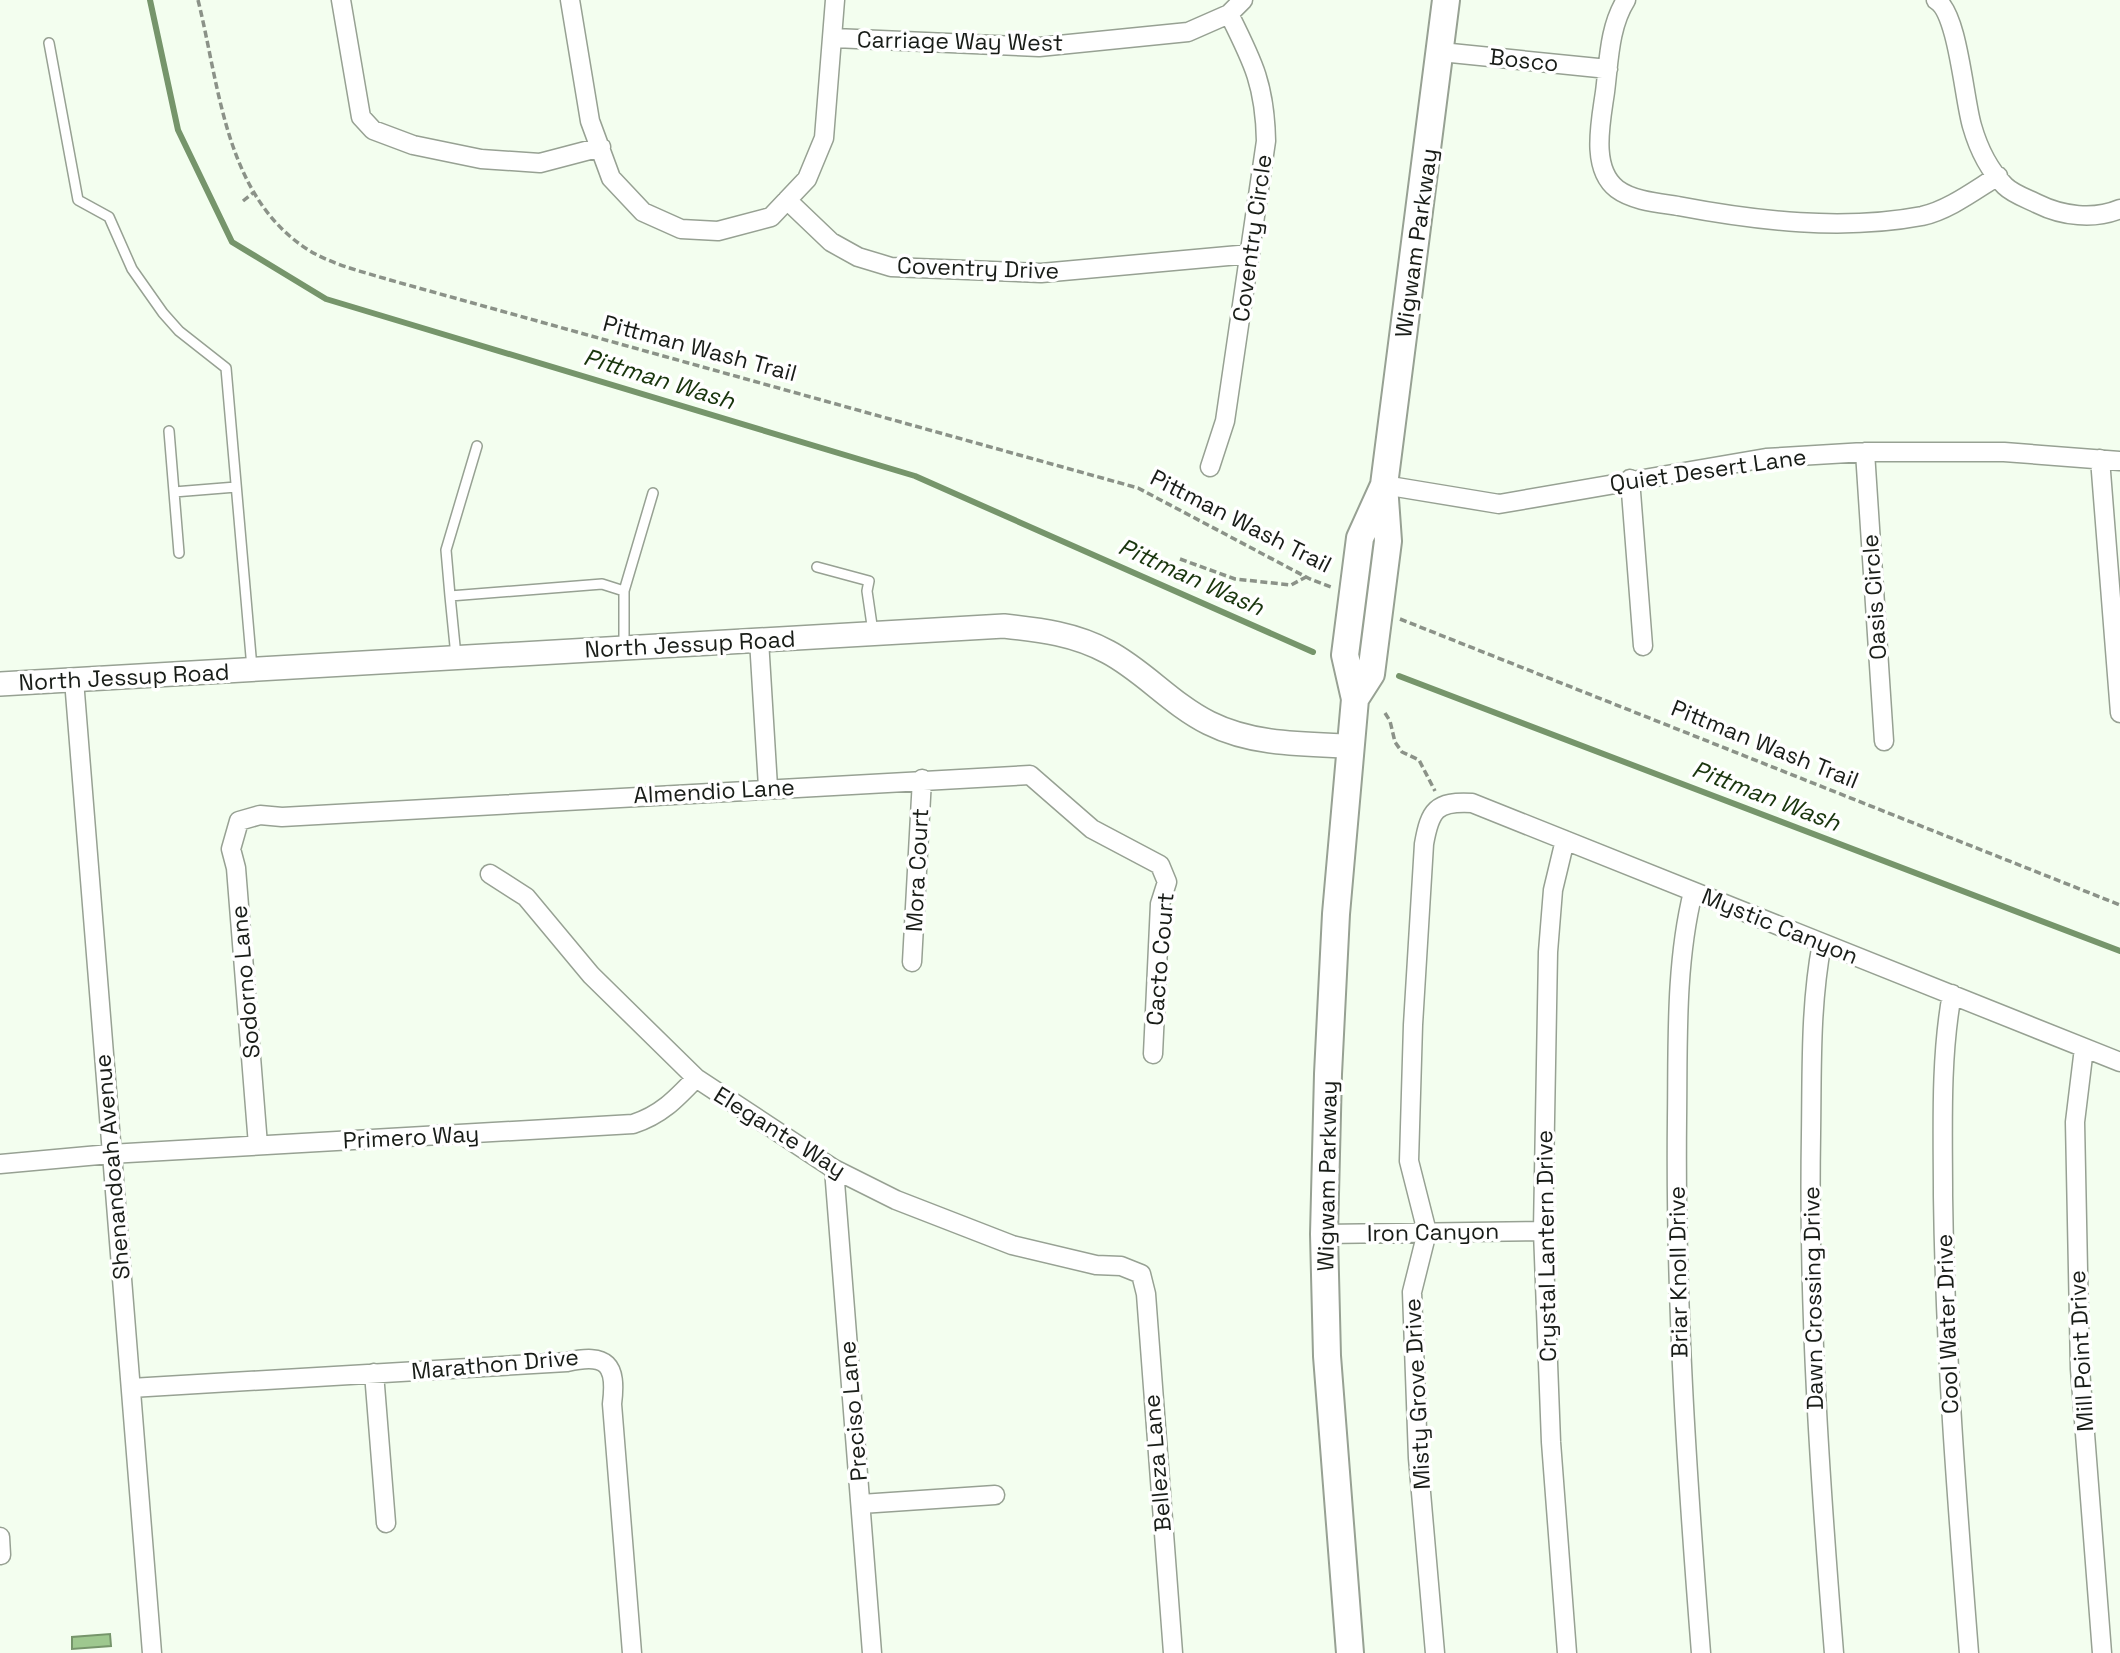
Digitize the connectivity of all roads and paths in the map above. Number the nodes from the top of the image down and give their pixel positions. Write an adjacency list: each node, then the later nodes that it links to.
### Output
1 (198, 0): 16 (path, Pittman Wash Trail)
2 (341, 0): 14 (street)
3 (570, 0): 14 (street)
4 (835, 0): 10 (street)
5 (1243, 0): 9 (street, Carriage Way West)
6 (1446, 0): 12 (main road, Wigwam Parkway)
7 (1626, 0): 13 (street)
8 (1936, 0): 15 (street)
9 (1229, 13): 10 (street, Carriage Way West); 20 (street, Coventry Circle)
10 (834, 38): 17 (street)
11 (50, 43): 29 (lane)
12 (1441, 52): 13 (street, Bosco); 28 (main road, Wigwam Parkway)
13 (1608, 69): 15 (street)
14 (601, 147): 17 (street)
15 (1998, 176): 19 (street)
16 (253, 193): 18 (path); 35 (path, Pittman Wash Trail)
17 (788, 200): 20 (street, Coventry Drive)
18 (243, 201)
19 (2120, 209)
20 (1250, 254): 26 (street, Coventry Circle)
21 (169, 431): 30 (lane)
22 (477, 446): 38 (lane)
23 (1864, 452): 24 (street, Quiet Desert Lane); 27 (street, Quiet Desert Lane); 50 (street, Oasis Circle)
24 (2100, 459): 25 (street, Quiet Desert Lane); 49 (street)
25 (2120, 461)
26 (1210, 467)
27 (1630, 480): 28 (street, Quiet Desert Lane); 42 (street)
28 (1384, 485): 51 (main road, Wigwam Parkway)
29 (236, 487): 30 (lane); 45 (lane)
30 (174, 492): 32 (lane)
31 (653, 493): 37 (lane)
32 (179, 553)
33 (1180, 559): 35 (path)
34 (817, 567): 40 (lane)
35 (1306, 577): 36 (path, Pittman Wash Trail)
36 (1339, 590)
37 (624, 591): 38 (lane); 43 (lane)
38 (450, 596): 44 (lane)
39 (1396, 618): 60 (path, Pittman Wash Trail)
40 (873, 634): 41 (street, North Jessup Road); 51 (street, North Jessup Road)
41 (760, 640): 43 (street, North Jessup Road); 53 (street)
42 (1643, 646)
43 (624, 648): 44 (street, North Jessup Road)
44 (456, 658): 45 (street, North Jessup Road)
45 (252, 669): 46 (street, North Jessup Road)
46 (74, 680): 47 (street, North Jessup Road); 69 (street, Shenandoah Avenue)
47 (0, 684)
48 (1385, 713): 54 (path)
49 (2120, 713)
50 (1884, 741)
51 (1350, 746): 74 (main road, Wigwam Parkway)
52 (922, 779): 53 (street, Almendio Lane); 57 (street, Almendio Lane); 62 (street, Mora Court)
53 (768, 787): 55 (street, Almendio Lane)
54 (1441, 806): 56 (street, Mystic Canyon); 73 (street, Misty Grove Drive)
55 (239, 821): 68 (street, Sodorno Lane)
56 (1564, 840): 59 (street, Mystic Canyon); 72 (street, Crystal Lantern Drive)
57 (1160, 865): 65 (street, Cacto Court)
58 (491, 874): 67 (street, Elegante Way)
59 (1693, 892): 61 (street, Mystic Canyon); 88 (street, Briar Knoll Drive)
60 (2120, 905)
61 (1822, 943): 63 (street, Mystic Canyon); 89 (street, Dawn Crossing Drive)
62 (912, 962)
63 (1952, 994): 64 (street, Mystic Canyon); 90 (street, Cool Water Drive)
64 (2084, 1048): 66 (street, Mystic Canyon); 91 (street, Mill Point Drive)
65 (1153, 1054)
66 (2120, 1062)
67 (696, 1078): 68 (street, Primero Way); 71 (street, Elegante Way)
68 (258, 1145): 69 (street, Primero Way)
69 (110, 1154): 70 (street, Primero Way); 77 (street, Shenandoah Avenue)
70 (0, 1164)
71 (834, 1169): 75 (street, Elegante Way); 79 (street, Preciso Lane)
72 (1543, 1231): 73 (street, Iron Canyon); 87 (street, Crystal Lantern Drive)
73 (1427, 1232): 74 (street, Iron Canyon); 86 (street, Misty Grove Drive)
74 (1324, 1234): 85 (main road, Wigwam Parkway)
75 (1141, 1274): 84 (street, Belleza Lane)
76 (374, 1373): 77 (street, Marathon Drive); 80 (street); 82 (street, Marathon Drive)
77 (131, 1388): 81 (street, Shenandoah Avenue)
78 (995, 1495): 79 (street)
79 (860, 1504): 83 (street, Preciso Lane)
80 (386, 1523)
81 (152, 1653)
82 (632, 1653)
83 (872, 1653)
84 (1173, 1653)
85 (1350, 1653)
86 (1435, 1653)
87 (1567, 1653)
88 (1701, 1653)
89 (1834, 1653)
90 (1969, 1653)
91 (2102, 1653)

